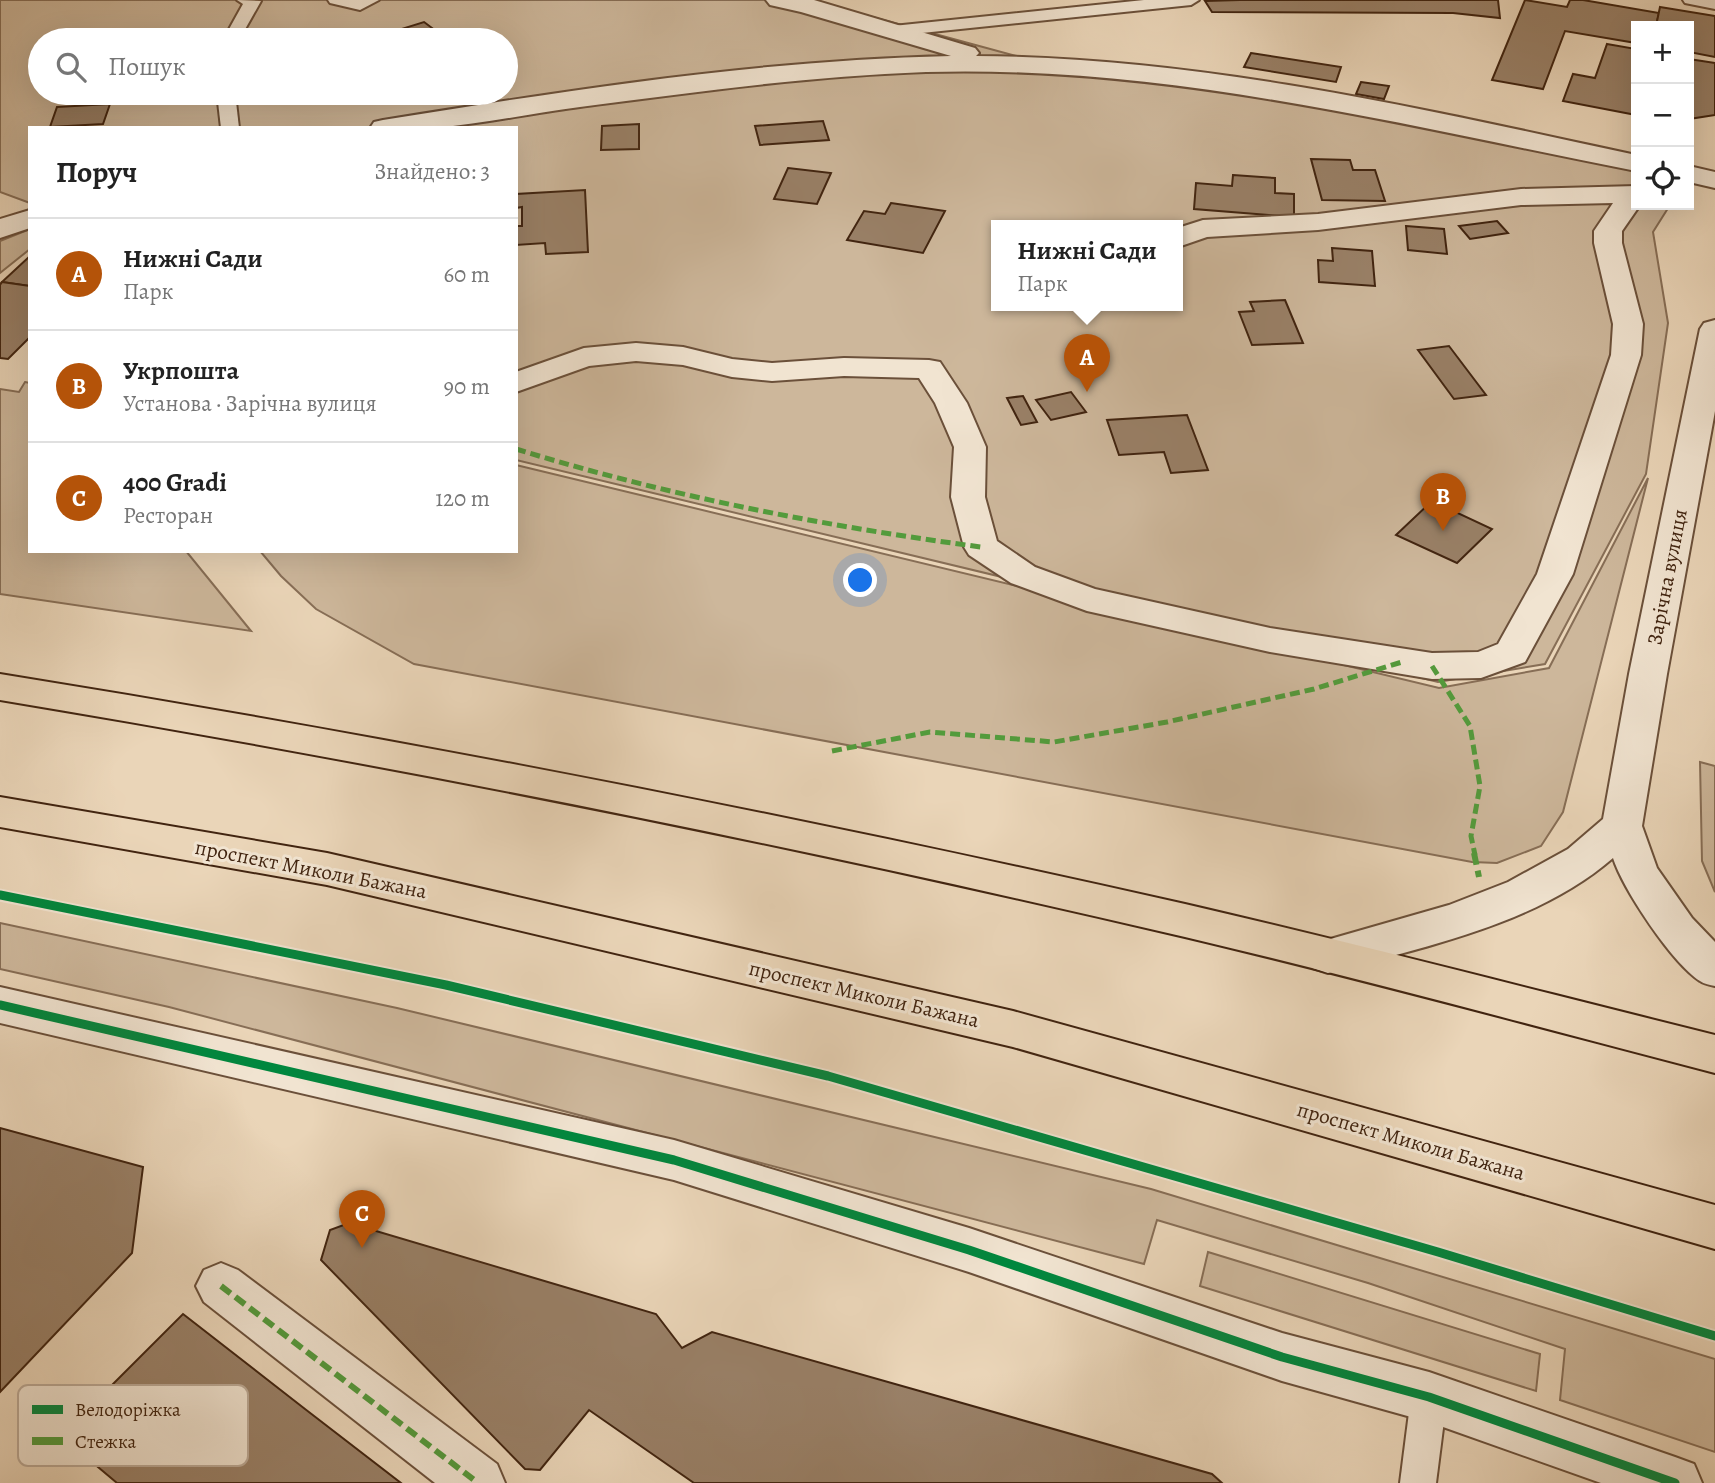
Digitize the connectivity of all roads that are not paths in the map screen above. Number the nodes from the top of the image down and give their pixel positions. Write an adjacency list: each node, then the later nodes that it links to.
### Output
1 (251, 0): 8 (lane)
2 (335, 0): 3 (lane)
3 (371, 0)
4 (778, 0): 9 (street)
5 (1191, 0): 9 (lane)
6 (1691, 0): 7 (lane)
7 (1715, 4)
8 (237, 28)
9 (893, 31): 10 (street)
10 (1002, 64): 13 (street); 16 (street)
11 (227, 105): 12 (lane)
12 (230, 126)
13 (395, 126)
14 (1694, 175): 15 (street)
15 (1715, 180)
16 (1631, 183)
17 (1631, 185): 21 (street)
18 (1631, 192): 23 (street)
19 (1715, 192): 20 (street)
20 (1694, 193)
21 (1183, 236)
22 (1715, 329): 26 (street, Зарічна вулиця)
23 (518, 382)
24 (0, 687): 27 (highway)
25 (0, 811): 31 (highway, проспект Миколи Бажана)
26 (1622, 826): 27 (street); 28 (street, Зарічна вулиця)
27 (1328, 956): 30 (highway)
28 (1715, 969)
29 (0, 1005): 33 (street)
30 (1715, 1054)
31 (1715, 1227)
32 (221, 1286): 34 (street)
33 (1429, 1397): 35 (lane); 36 (street)
34 (478, 1483)
35 (1418, 1483)
36 (1675, 1483)

